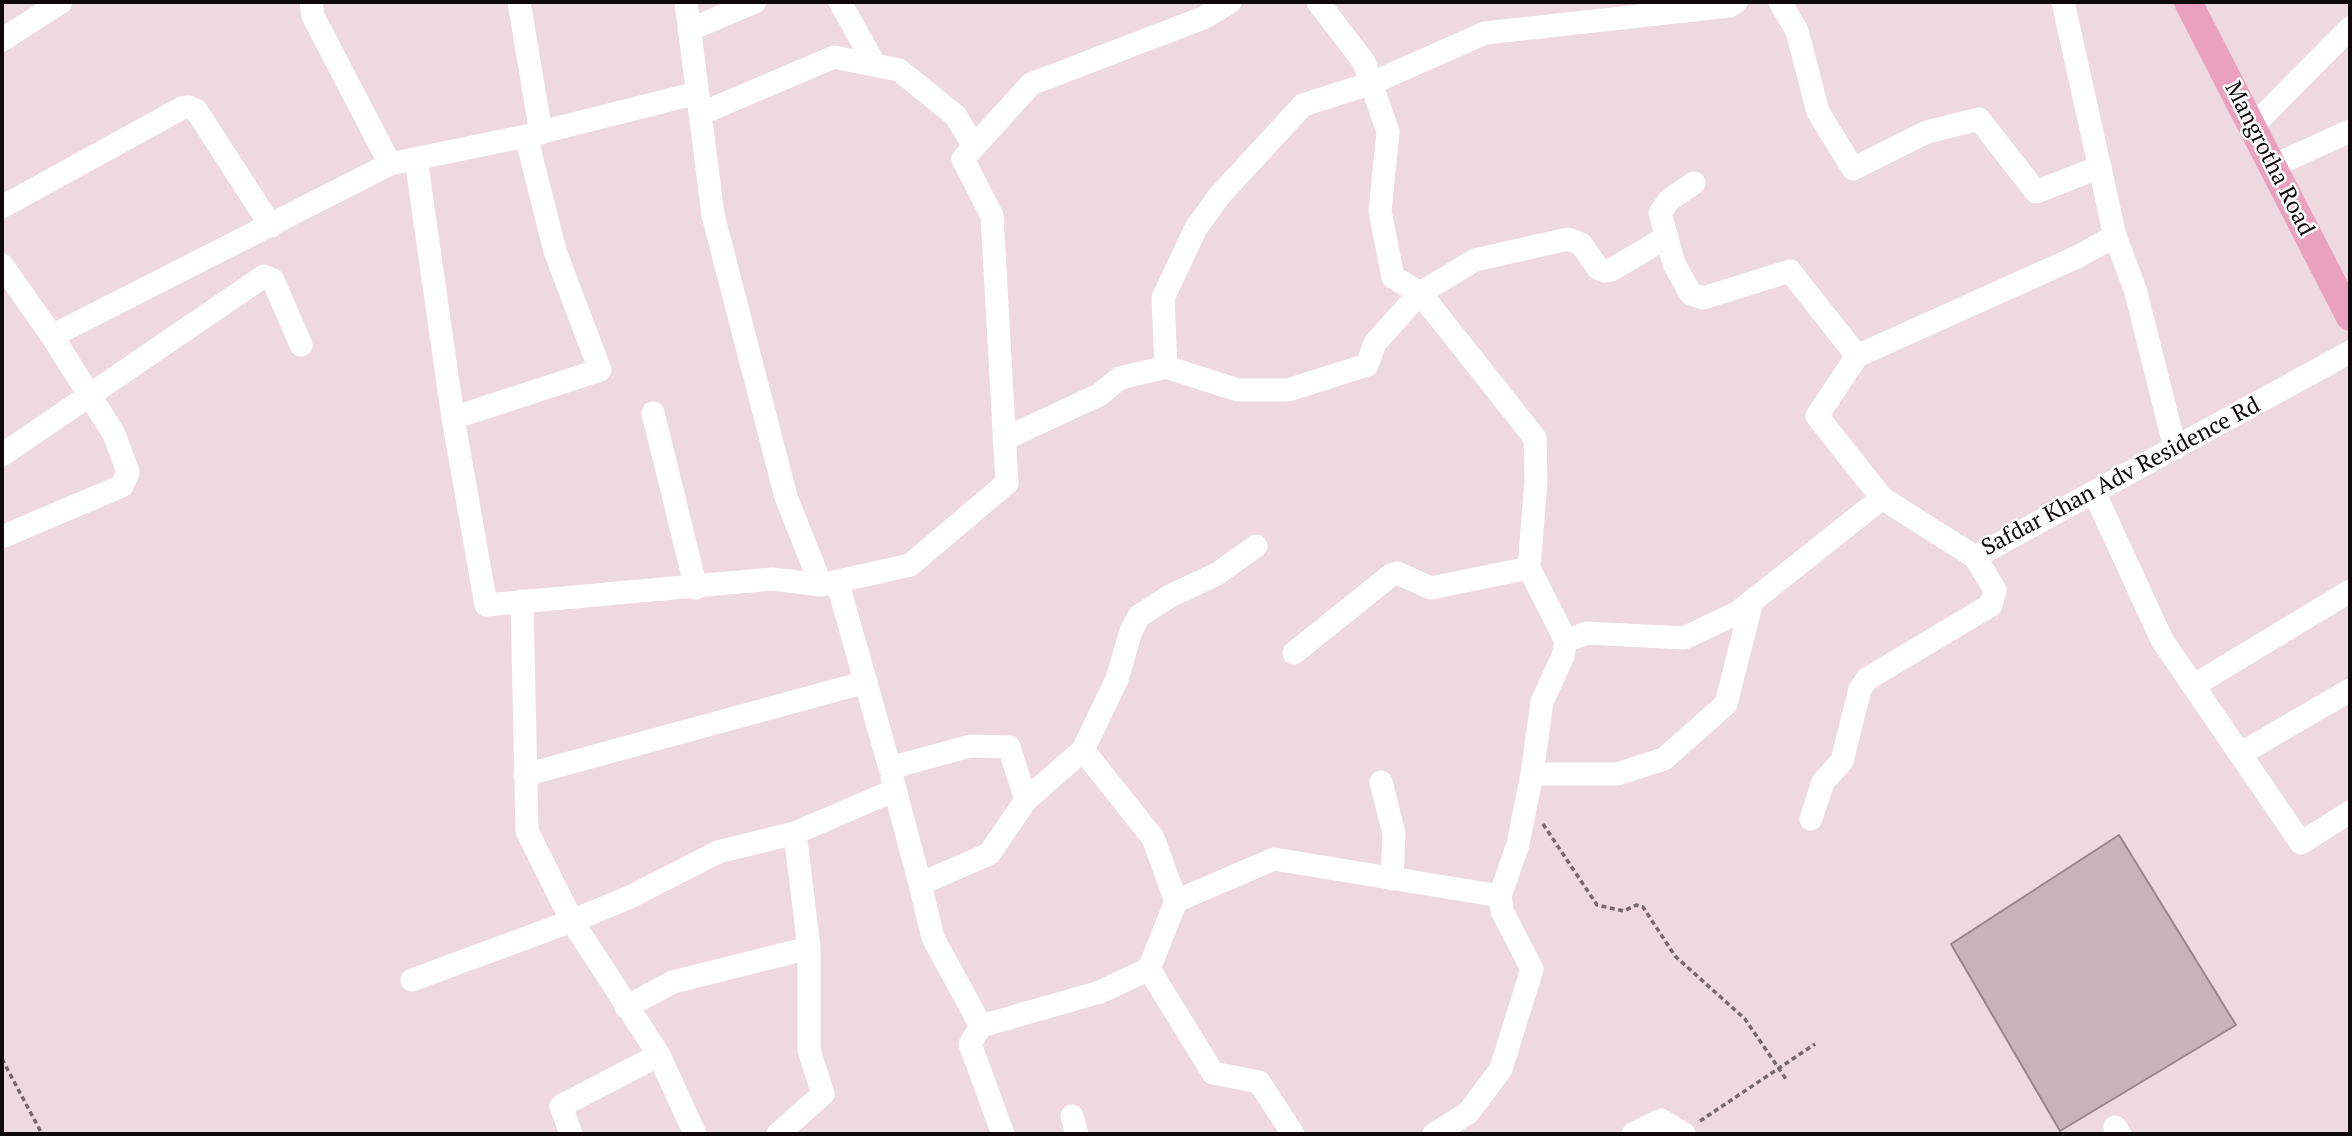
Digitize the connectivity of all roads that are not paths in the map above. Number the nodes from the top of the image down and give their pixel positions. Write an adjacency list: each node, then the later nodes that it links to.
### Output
1 (61, 2): 16 (street)
2 (311, 2): 25 (street)
3 (519, 2): 22 (street)
4 (686, 2): 15 (street)
5 (755, 2): 15 (street)
6 (840, 2): 17 (street)
7 (1230, 2): 23 (street)
8 (1318, 2): 18 (street)
9 (1736, 2): 13 (street)
10 (1780, 2): 27 (street)
11 (2063, 2): 27 (street)
12 (2188, 2): 20 (main road, Mangrotha Road)
13 (1637, 8): 18 (street)
14 (2350, 28): 20 (street)
15 (690, 30): 19 (street)
16 (2, 40)
17 (875, 65): 19 (street); 23 (street)
18 (1371, 83): 34 (street); 40 (street)
19 (699, 104): 22 (street); 53 (street)
20 (2252, 127): 26 (main road, Mangrotha Road)
21 (2350, 131): 26 (street)
22 (534, 134): 24 (street); 43 (street)
23 (974, 147): 44 (street)
24 (416, 159): 25 (street); 43 (street)
25 (390, 164): 30 (street)
26 (2273, 166): 35 (main road, Mangrotha Road)
27 (2099, 167): 31 (street)
28 (1694, 183): 32 (street)
29 (2, 207): 30 (street)
30 (271, 226): 36 (street)
31 (2115, 236): 39 (street); 45 (street)
32 (1667, 237): 34 (street); 39 (street)
33 (2, 265): 36 (street)
34 (1420, 293): 40 (street); 52 (street)
35 (2350, 317)
36 (52, 336): 41 (street)
37 (301, 345): 41 (street)
38 (2350, 352): 45 (street, Safdar Khan Adv Residence Rd)
39 (1857, 356): 48 (street, Safdar Khan Adv Residence Rd)
40 (1166, 367): 44 (street)
41 (90, 395): 46 (street); 49 (street)
42 (653, 414): 54 (street)
43 (453, 418): 56 (street)
44 (1004, 439): 53 (street)
45 (2175, 448): 47 (street, Safdar Khan Adv Residence Rd)
46 (2, 455)
47 (2094, 492): 51 (street, Safdar Khan Adv Residence Rd); 61 (street)
48 (1882, 498): 51 (street, Safdar Khan Adv Residence Rd); 57 (street)
49 (2, 537)
50 (1256, 546): 63 (street)
51 (1975, 557): 71 (street)
52 (1529, 568): 58 (street); 59 (street)
53 (829, 583): 54 (street); 60 (street)
54 (696, 588): 56 (street)
55 (2350, 591): 61 (street)
56 (522, 601): 65 (street)
57 (1752, 601): 58 (street); 66 (street)
58 (1566, 641): 66 (street)
59 (1294, 653)
60 (866, 682): 65 (street); 67 (street)
61 (2193, 686): 64 (street)
62 (2350, 690): 64 (street)
63 (1083, 750): 69 (street); 76 (street)
64 (2240, 754): 70 (street)
65 (525, 775): 77 (street)
66 (1532, 775): 75 (street)
67 (892, 779): 69 (street); 72 (street); 74 (street)
68 (1381, 782): 73 (street)
69 (1026, 800): 74 (street)
70 (2350, 811)
71 (1811, 819)
72 (795, 832): 77 (street); 78 (street)
73 (1392, 878): 75 (street); 76 (street)
74 (919, 884): 82 (street)
75 (1500, 896): 89 (street)
76 (1177, 901): 79 (street)
77 (572, 921): 80 (street); 81 (street)
78 (809, 948): 81 (street); 86 (street)
79 (1149, 969): 82 (street); 88 (street)
80 (412, 980)
81 (626, 1007): 83 (street)
82 (981, 1026): 87 (street)
83 (659, 1055): 84 (street); 85 (street)
84 (571, 1134)
85 (695, 1134)
86 (778, 1134)
87 (1003, 1134)
88 (1293, 1134)
89 (1434, 1134)
90 (1633, 1134): 91 (street)
91 (1683, 1134)

